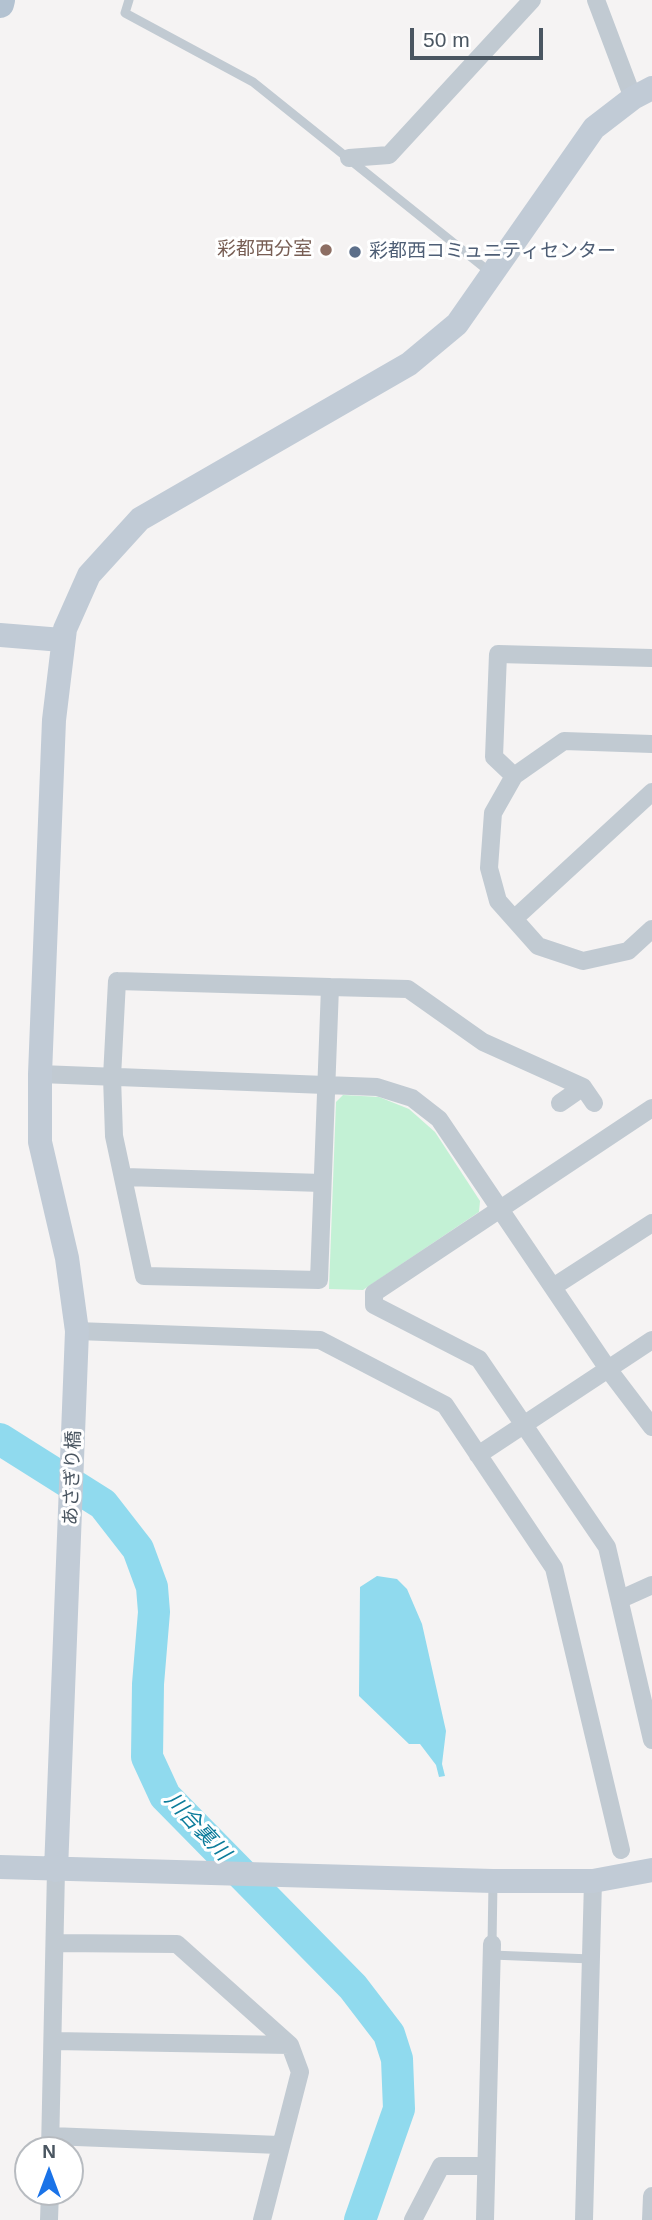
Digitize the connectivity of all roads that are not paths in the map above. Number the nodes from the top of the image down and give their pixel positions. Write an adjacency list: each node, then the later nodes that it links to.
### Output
1 (129, 0): 5 (lane)
2 (532, 0): 5 (street)
3 (596, 0): 4 (street)
4 (642, 93): 6 (street, あさぎり橋)
5 (349, 158): 6 (lane)
6 (494, 275): 8 (street, あさぎり橋)
7 (0, 635): 8 (street)
8 (62, 640): 16 (street, あさぎり橋)
9 (652, 659): 11 (street)
10 (652, 744): 11 (street)
11 (514, 776): 13 (street)
12 (652, 792): 13 (street)
13 (514, 919): 14 (street)
14 (652, 929)
15 (330, 987): 17 (street); 18 (street); 19 (street)
16 (40, 1074): 17 (street); 28 (street, あさぎり橋)
17 (112, 1077): 18 (street); 23 (street)
18 (326, 1084): 24 (street); 25 (street)
19 (583, 1087): 20 (street); 21 (street)
20 (560, 1103)
21 (594, 1103)
22 (652, 1108): 25 (street)
23 (125, 1177): 24 (street); 24 (street)
24 (323, 1183)
25 (500, 1208): 27 (street); 31 (street)
26 (652, 1223): 27 (street)
27 (553, 1287): 30 (street)
28 (77, 1331): 33 (street); 40 (street, あさぎり橋)
29 (652, 1340): 30 (street)
30 (608, 1370): 31 (street); 32 (street)
31 (525, 1424): 33 (street); 35 (street)
32 (652, 1427)
33 (478, 1455): 38 (street)
34 (652, 1585): 35 (street)
35 (621, 1599): 36 (street)
36 (647, 1693): 37 (street)
37 (652, 1740)
38 (621, 1850)
39 (0, 1867): 40 (street)
40 (56, 1870): 42 (street); 44 (street)
41 (652, 1870): 43 (street)
42 (493, 1881): 43 (street); 45 (lane)
43 (593, 1881): 46 (street)
44 (55, 1943): 47 (street); 48 (street)
45 (492, 1949): 46 (lane); 52 (street)
46 (591, 1959): 57 (street)
47 (53, 2041): 48 (street); 49 (street)
48 (290, 2045): 51 (street)
49 (50, 2136)
50 (84, 2143): 51 (street)
51 (279, 2145): 54 (street)
52 (486, 2166): 55 (street); 56 (street)
53 (652, 2196): 58 (street)
54 (262, 2220)
55 (413, 2220)
56 (485, 2220)
57 (584, 2220)
58 (651, 2220)

